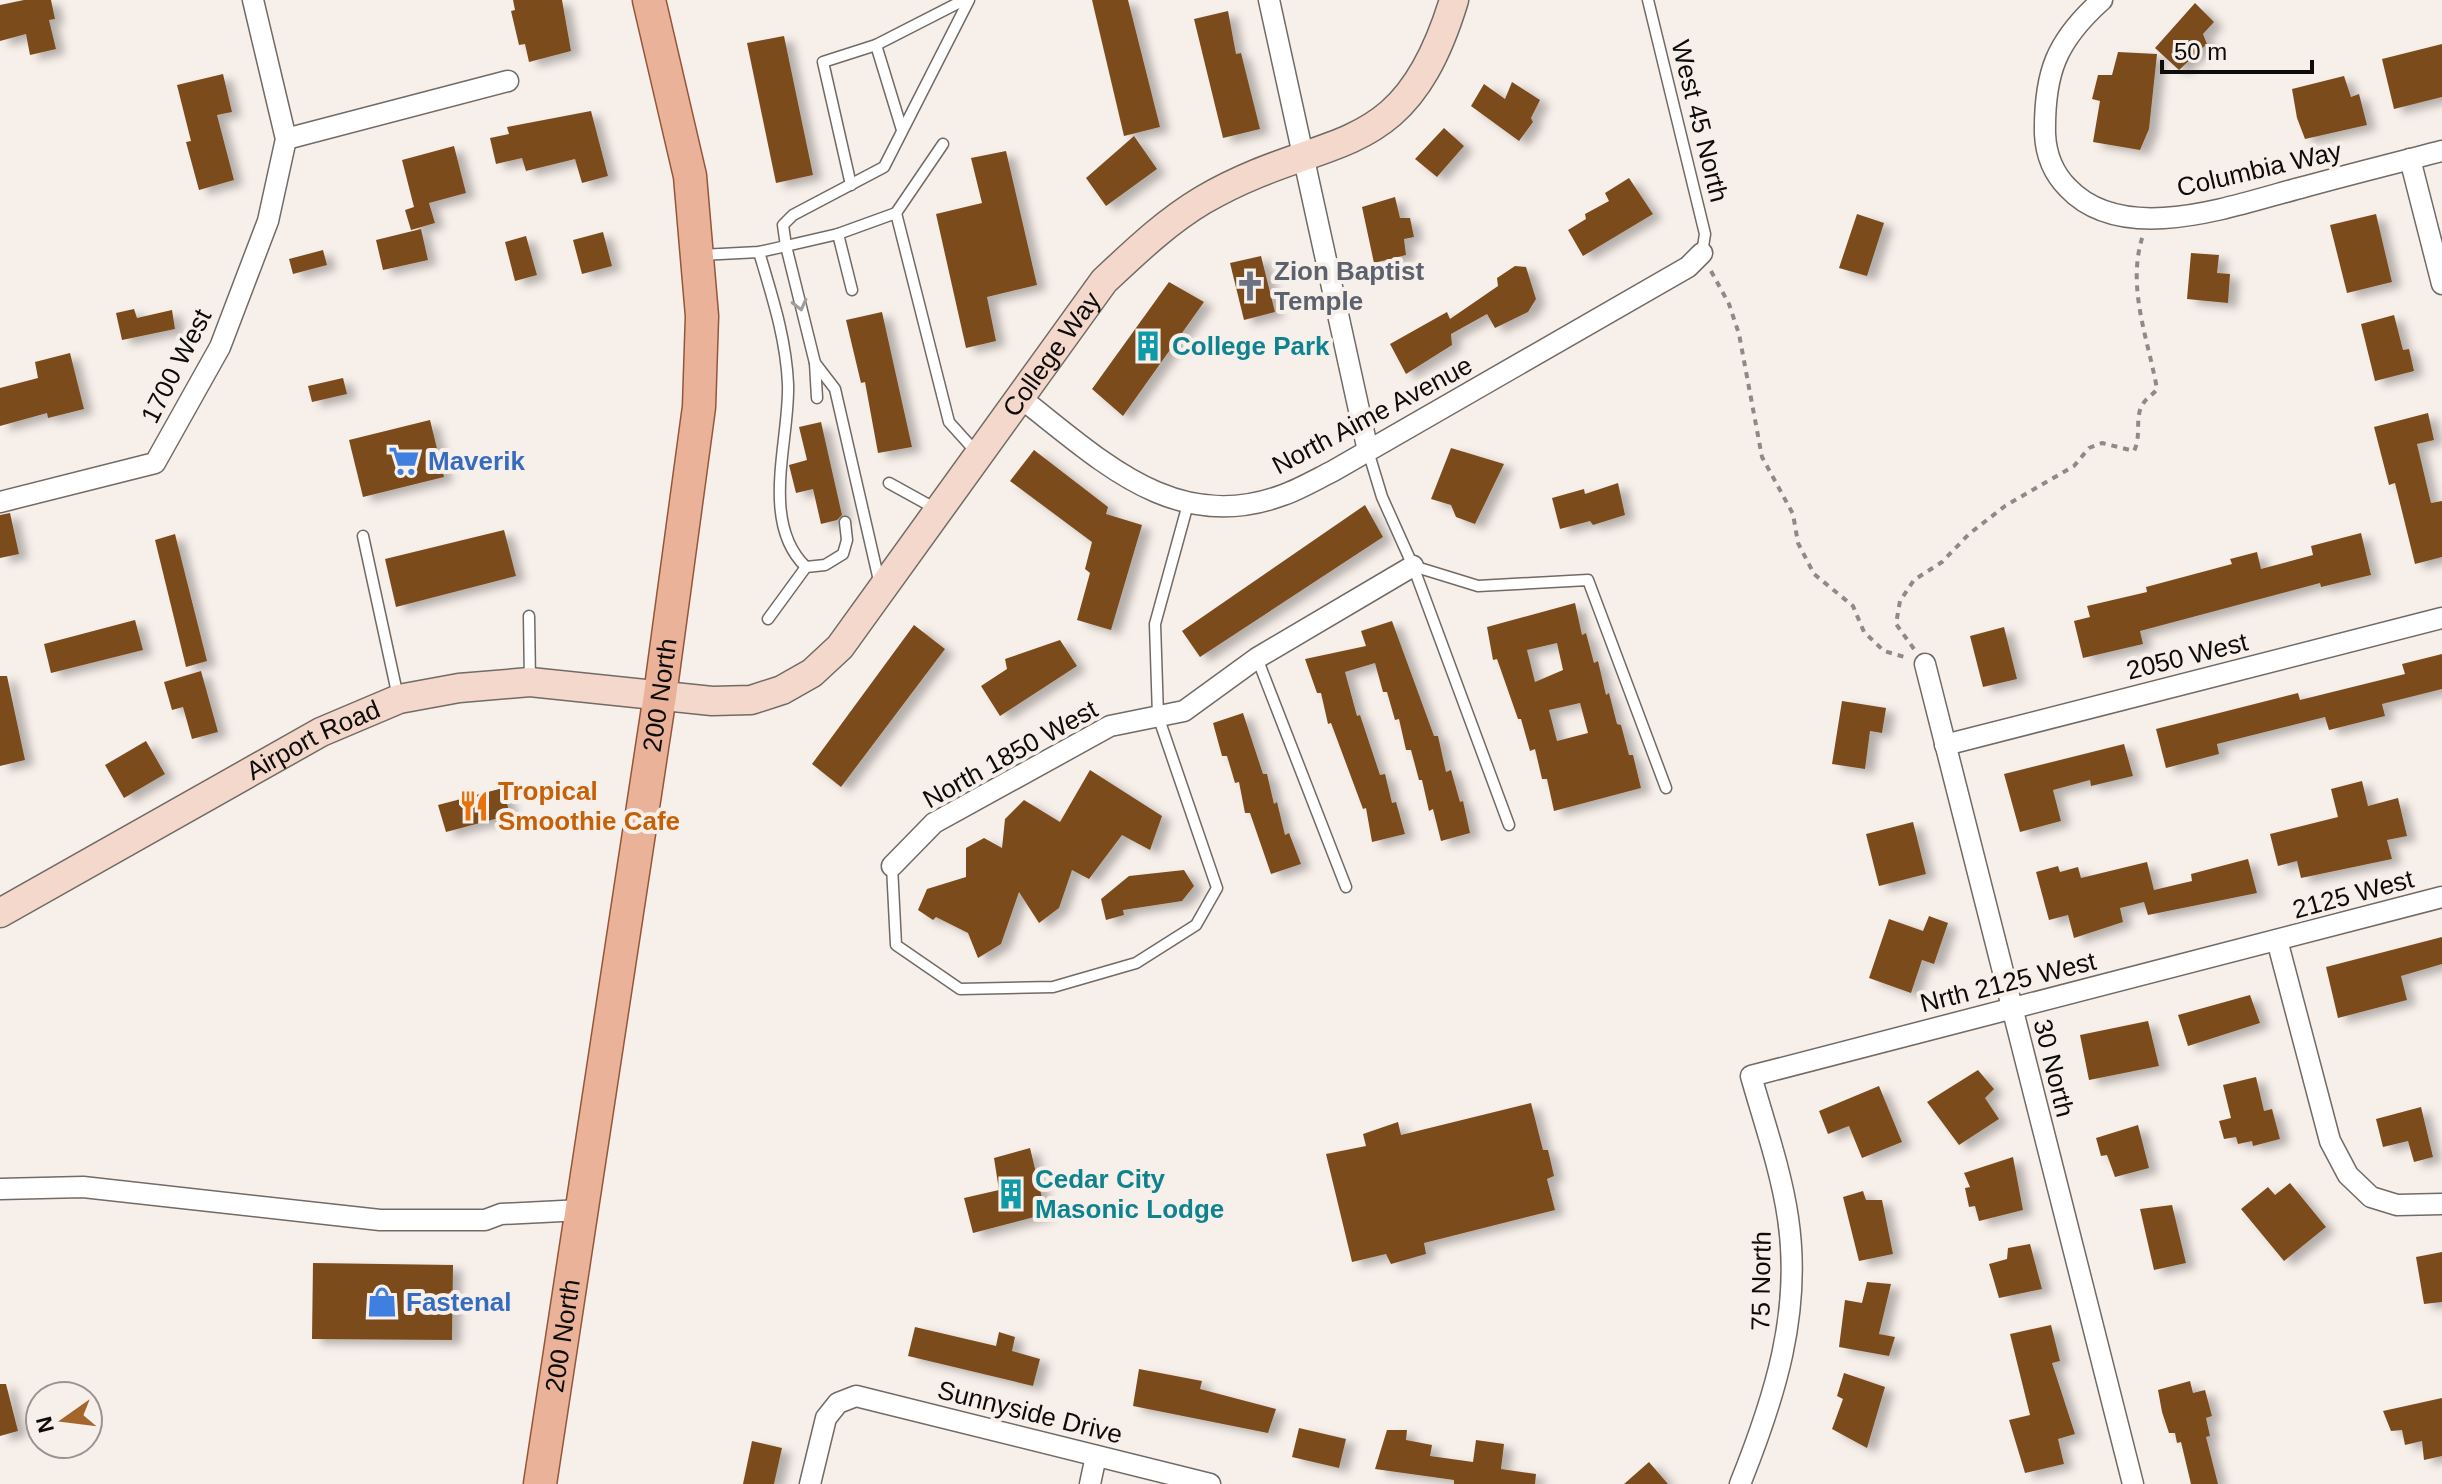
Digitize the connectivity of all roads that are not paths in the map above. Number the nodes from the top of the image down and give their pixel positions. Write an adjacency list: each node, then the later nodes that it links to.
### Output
1 (253, 0): 11 (street, 1700 West)
2 (649, 0): 22 (main road, 200 North)
3 (967, 0): 8 (lane); 10 (lane)
4 (1269, 0): 14 (street)
5 (1454, 0): 14 (main road, College Way)
6 (1648, 0): 21 (lane, West 45 North)
7 (2102, 0): 15 (street, Columbia Way)
8 (876, 45): 10 (lane); 16 (lane)
9 (508, 81): 11 (street)
10 (902, 130): 16 (lane)
11 (286, 139): 31 (street, 1700 West)
12 (943, 144): 17 (lane)
13 (2442, 151): 15 (street, Columbia Way)
14 (1303, 159): 26 (main road, College Way); 28 (street)
15 (2410, 159): 23 (street)
16 (851, 185): 19 (lane)
17 (896, 213): 18 (lane); 29 (lane)
18 (838, 234): 19 (lane); 24 (lane)
19 (786, 246): 20 (lane); 25 (lane, one-way to 25)
20 (759, 252): 22 (lane); 37 (lane)
21 (1702, 253): 28 (street, North Aime Avenue)
22 (699, 255): 45 (main road, 200 North)
23 (2442, 284)
24 (852, 290)
25 (815, 363): 27 (lane); 38 (lane)
26 (1018, 396): 29 (main road, College Way); 32 (street, North Aime Avenue)
27 (817, 398)
28 (1368, 451): 32 (street, North Aime Avenue); 36 (lane)
29 (977, 454): 33 (main road, College Way)
30 (889, 483): 33 (lane)
31 (0, 502)
32 (1188, 504): 47 (lane)
33 (938, 510): 38 (main road, College Way)
34 (845, 522): 37 (lane)
35 (363, 536): 46 (lane)
36 (1413, 566): 42 (street, North 1850 West); 49 (lane); 50 (lane)
37 (806, 567): 41 (lane)
38 (881, 588): 45 (main road, College Way)
39 (529, 616): 44 (lane)
40 (2442, 618): 48 (street, 2050 West)
41 (768, 619)
42 (1257, 658): 47 (street, North 1850 West); 52 (lane)
43 (1925, 664): 48 (street, 30 North)
44 (530, 682): 45 (main road, Airport Road); 46 (main road, Airport Road)
45 (660, 695): 60 (main road, 200 North)
46 (399, 699): 54 (main road, Airport Road)
47 (1158, 716): 51 (street, North 1850 West); 51 (lane)
48 (1945, 745): 56 (street, 30 North)
49 (1666, 788)
50 (1509, 825)
51 (892, 866)
52 (1346, 887)
53 (2442, 897): 55 (street, 2125 West)
54 (0, 913)
55 (2277, 940): 56 (street, Nrth 2125 West); 59 (street)
56 (2011, 1007): 57 (street, Nrth 2125 West); 67 (street, 30 North)
57 (1751, 1076): 66 (street, 75 North)
58 (0, 1189): 60 (street)
59 (2442, 1204)
60 (582, 1210): 62 (main road, 200 North)
61 (1096, 1456): 63 (street, Sunnyside Drive); 64 (street); 65 (street, Sunnyside Drive)
62 (540, 1484)
63 (810, 1484)
64 (1090, 1484)
65 (1210, 1484)
66 (1740, 1484)
67 (2133, 1484)

